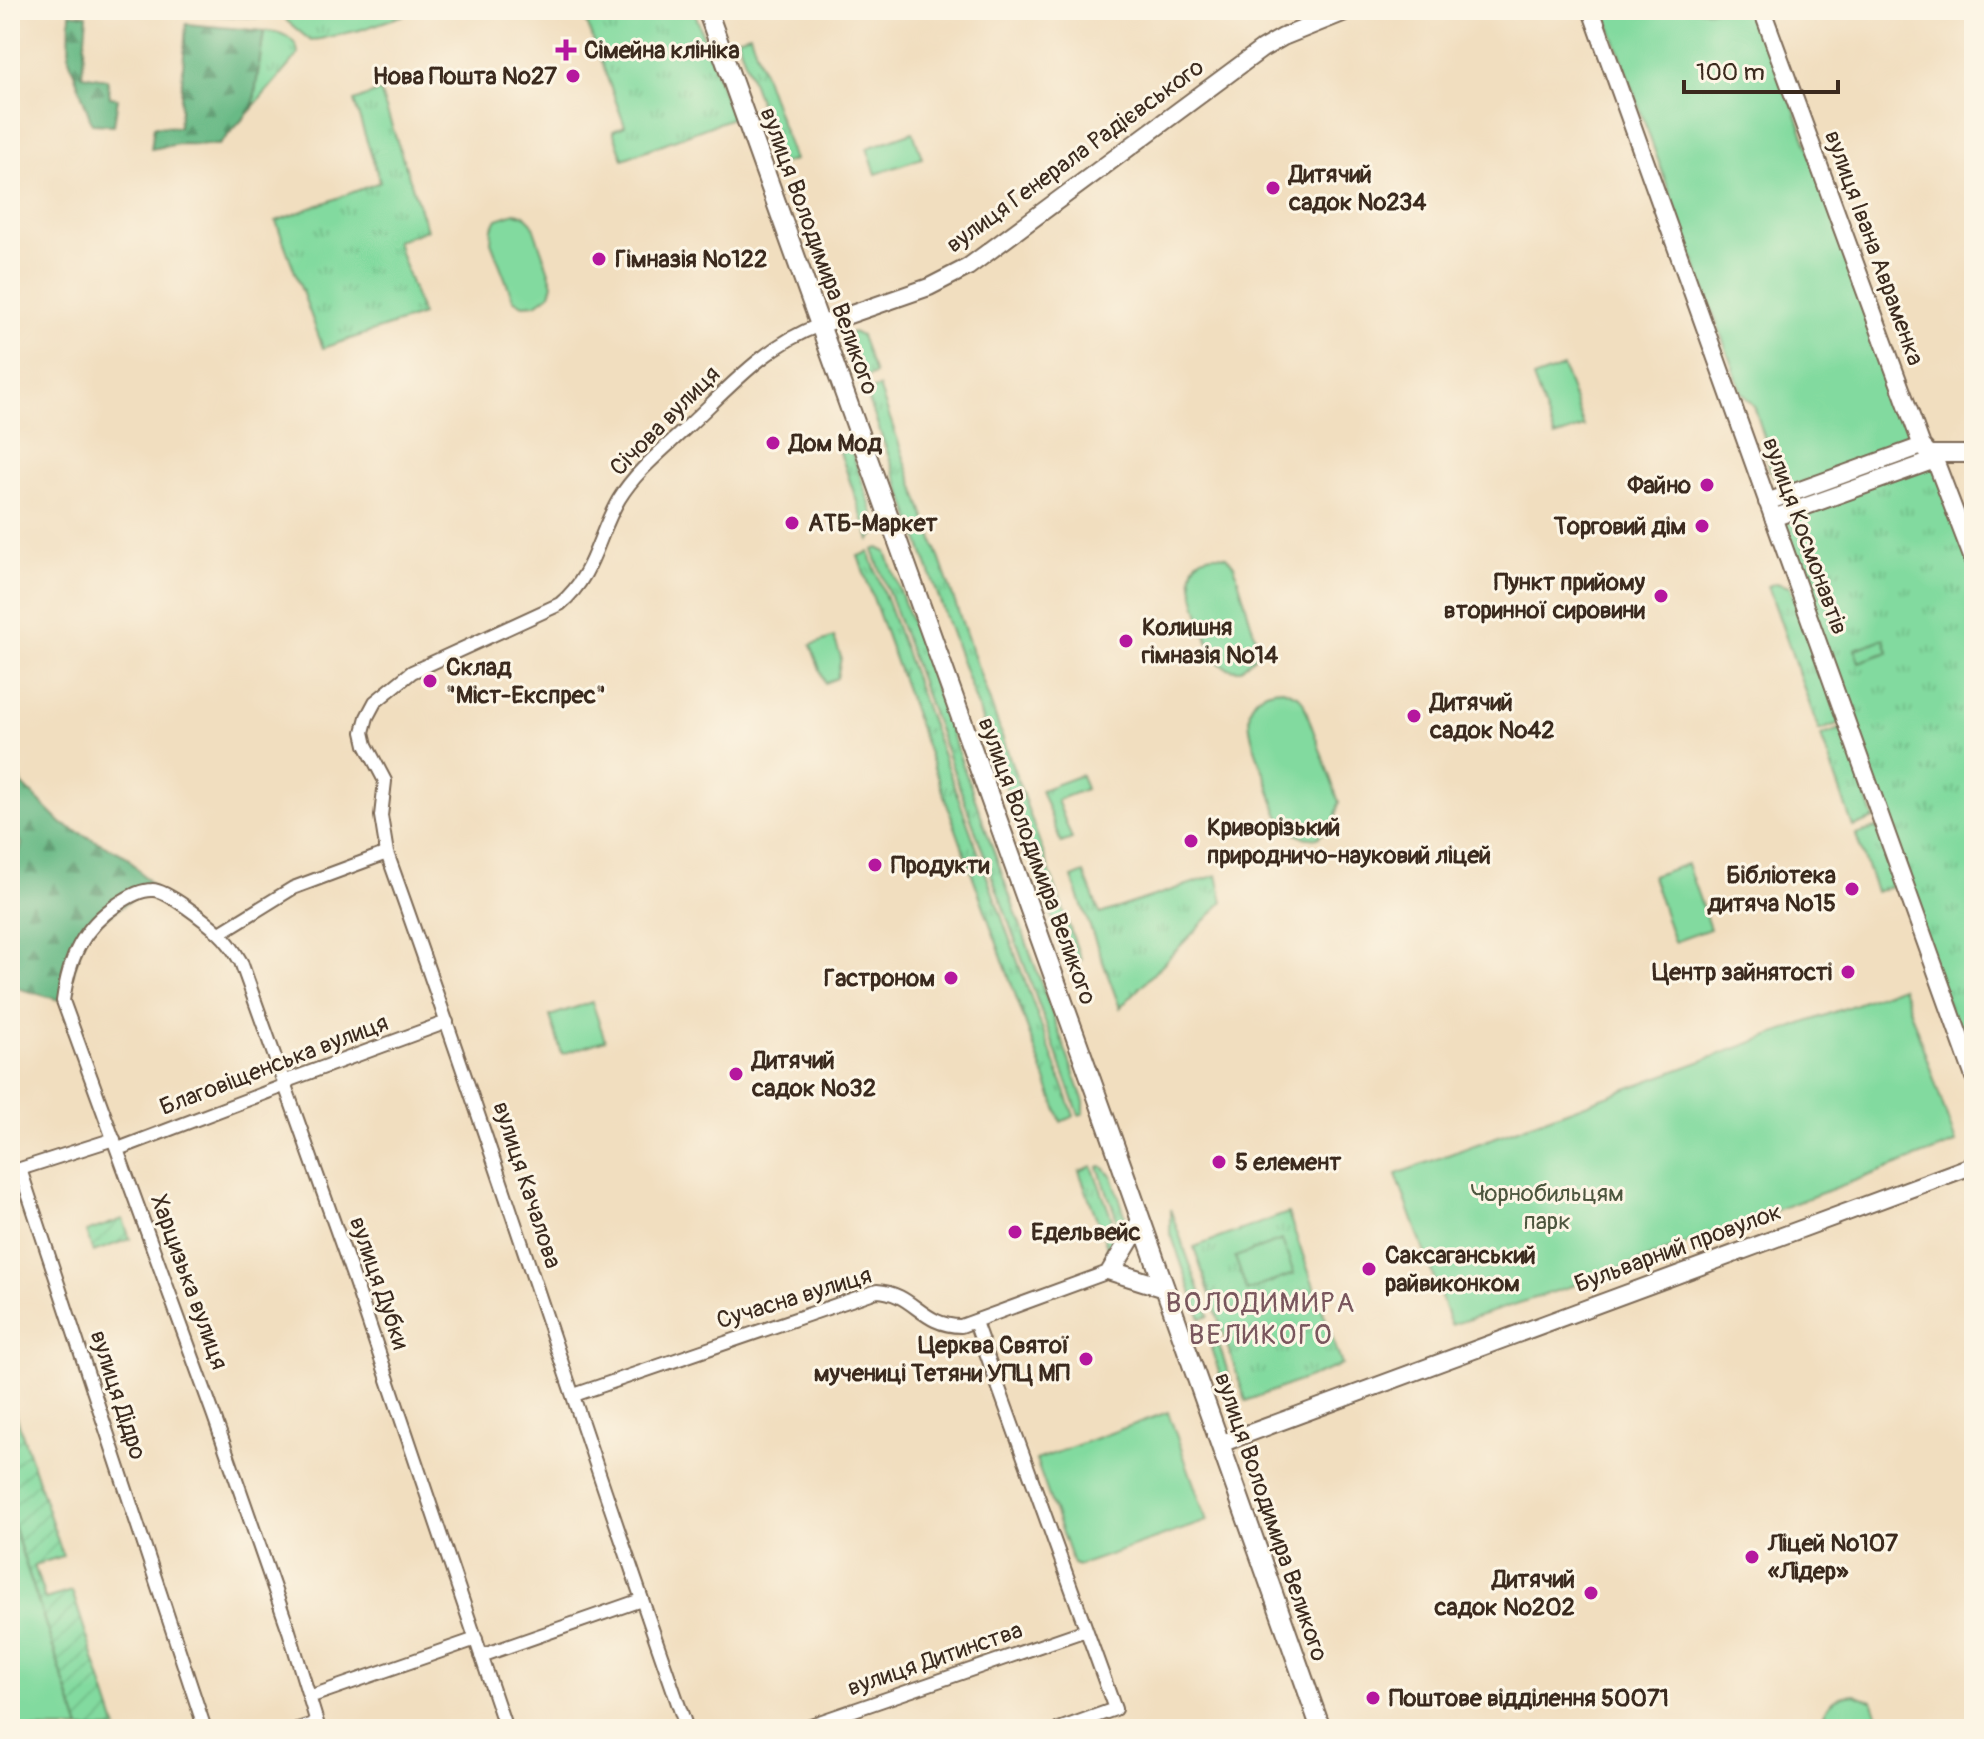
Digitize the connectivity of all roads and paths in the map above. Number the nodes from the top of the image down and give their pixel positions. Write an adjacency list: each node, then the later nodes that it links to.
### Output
1 (707, 10): 5 (main road, вулиця Володимира Великого)
2 (1350, 10): 5 (street, вулиця Генерала Радієвського)
3 (1591, 10): 8 (street, вулиця Космонавтів)
4 (1762, 10): 6 (street, вулиця Івана Авраменка)
5 (820, 325): 10 (street, Січова вулиця); 20 (main road, вулиця Володимира Великого)
6 (1929, 454): 7 (street); 8 (street); 9 (street, вулиця Івана Авраменка)
7 (1974, 454)
8 (1770, 510): 15 (street, вулиця Космонавтів)
9 (1974, 562)
10 (412, 672): 11 (street, вулиця Качалова)
11 (387, 853): 13 (street); 14 (street, вулиця Качалова)
12 (155, 889): 13 (street, вулиця Дубки); 17 (street, Харцизька вулиця)
13 (220, 933): 16 (street, вулиця Дубки)
14 (447, 1022): 16 (street, Благовіщенська вулиця); 24 (street, вулиця Качалова)
15 (1974, 1077)
16 (286, 1085): 17 (street, Благовіщенська вулиця); 28 (street, вулиця Дубки)
17 (116, 1144): 19 (street, вулиця Дідро); 30 (street, Харцизька вулиця)
18 (1974, 1165): 25 (street, Бульварний провулок)
19 (15, 1170): 32 (street, вулиця Дідро)
20 (1141, 1221): 21 (main road); 22 (main road, вулиця Володимира Великого)
21 (1111, 1271): 22 (main road); 23 (street, Сучасна вулиця)
22 (1165, 1288): 25 (main road, вулиця Володимира Великого)
23 (975, 1322): 24 (street, Сучасна вулиця); 27 (street)
24 (574, 1395): 26 (street, вулиця Качалова)
25 (1220, 1444): 38 (main road, вулиця Володимира Великого)
26 (641, 1600): 29 (street); 35 (street, вулиця Качалова)
27 (1086, 1630): 36 (street, вулиця Дитинства); 37 (street)
28 (476, 1639): 29 (street, вулиця Дубки); 30 (street)
29 (481, 1656): 34 (street, вулиця Дубки)
30 (309, 1697): 31 (street, Харцизька вулиця)
31 (318, 1726): 33 (street)
32 (205, 1729)
33 (298, 1729)
34 (506, 1729)
35 (687, 1729)
36 (799, 1729)
37 (1059, 1729)
38 (1321, 1729)

